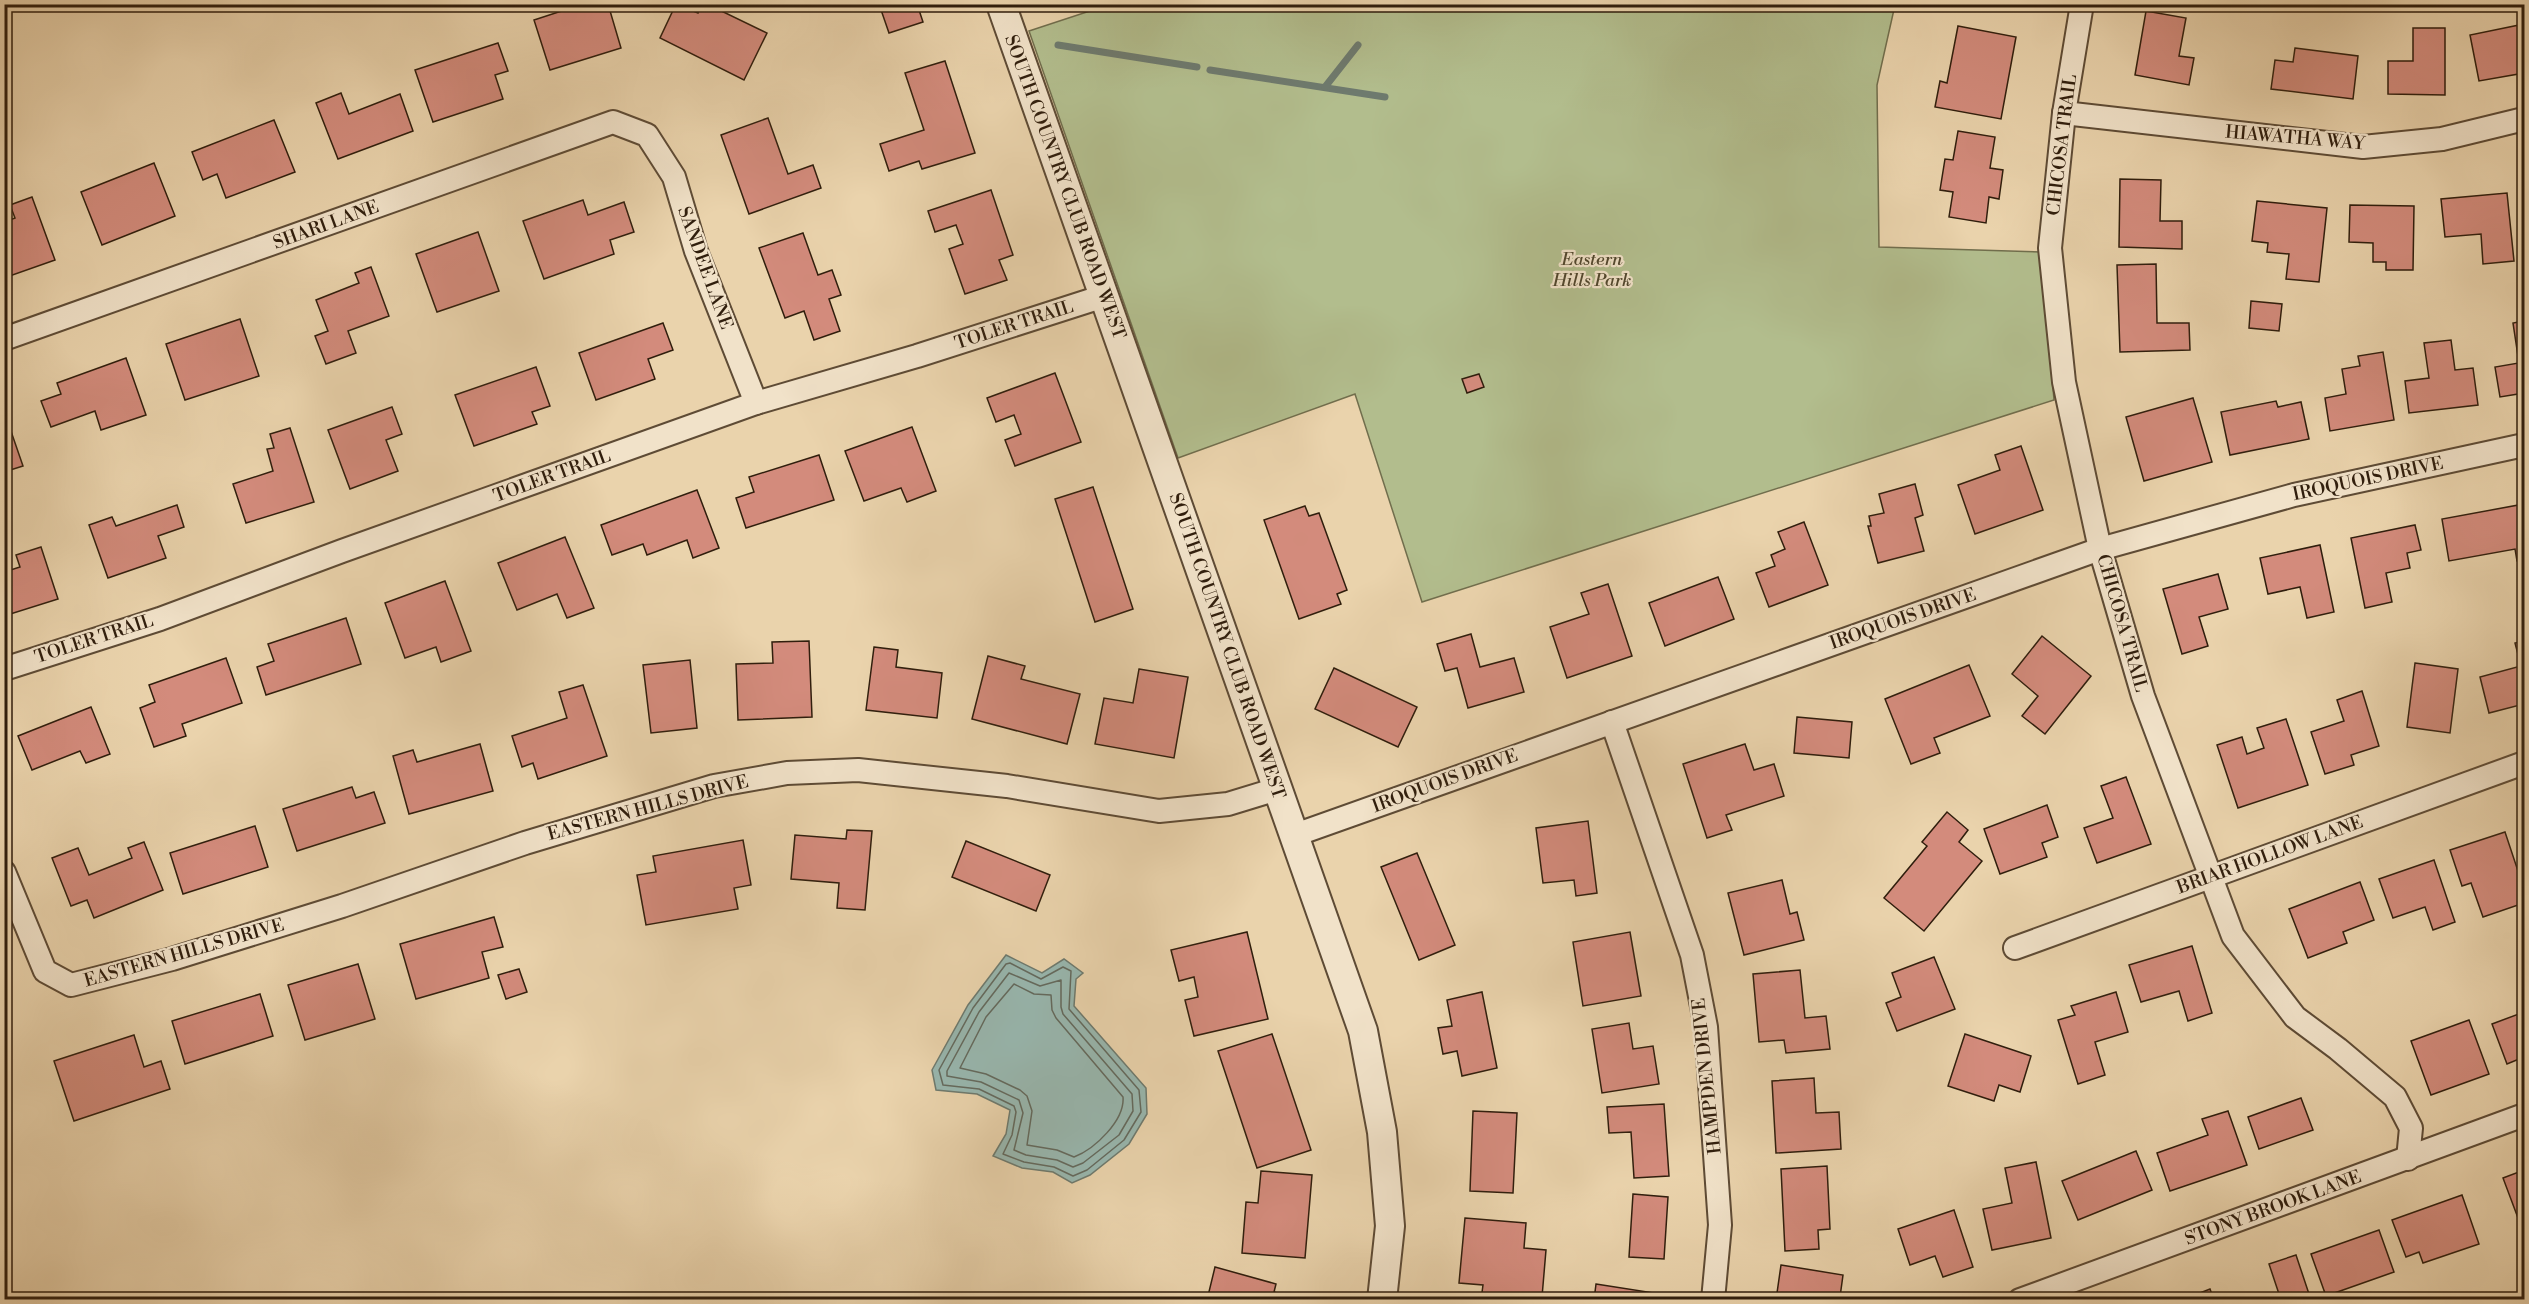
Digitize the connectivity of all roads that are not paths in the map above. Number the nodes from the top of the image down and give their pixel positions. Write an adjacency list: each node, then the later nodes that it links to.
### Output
1 (1001, 4): 6 (street, SOUTH COUNTRY CLUB ROAD WEST)
2 (2082, 4): 3 (street, CHICOSA TRAIL)
3 (2064, 113): 4 (street, HIAWATHA WAY); 10 (street, CHICOSA TRAIL)
4 (2524, 119)
5 (648, 135): 7 (street, SHARI LANE); 8 (street, SANDEE LANE)
6 (1104, 296): 8 (street, TOLER TRAIL); 14 (street, SOUTH COUNTRY CLUB ROAD WEST)
7 (4, 339)
8 (756, 404): 11 (street, TOLER TRAIL)
9 (2524, 446): 10 (street, IROQUOIS DRIVE)
10 (2100, 549): 12 (street, IROQUOIS DRIVE); 17 (street, CHICOSA TRAIL)
11 (4, 669)
12 (1612, 722): 15 (street, IROQUOIS DRIVE); 22 (street, HAMPDEN DRIVE)
13 (2524, 763): 17 (street, BRIAR HOLLOW LANE)
14 (1277, 789): 15 (street, SOUTH COUNTRY CLUB ROAD WEST); 16 (street, EASTERN HILLS DRIVE)
15 (1295, 835): 21 (street, SOUTH COUNTRY CLUB ROAD WEST)
16 (4, 872)
17 (2211, 876): 18 (street, BRIAR HOLLOW LANE); 20 (street, CHICOSA TRAIL)
18 (2015, 948)
19 (2524, 1115): 20 (street, STONY BROOK LANE)
20 (2408, 1159): 23 (street, STONY BROOK LANE)
21 (1382, 1299)
22 (1713, 1299)
23 (2020, 1299)

